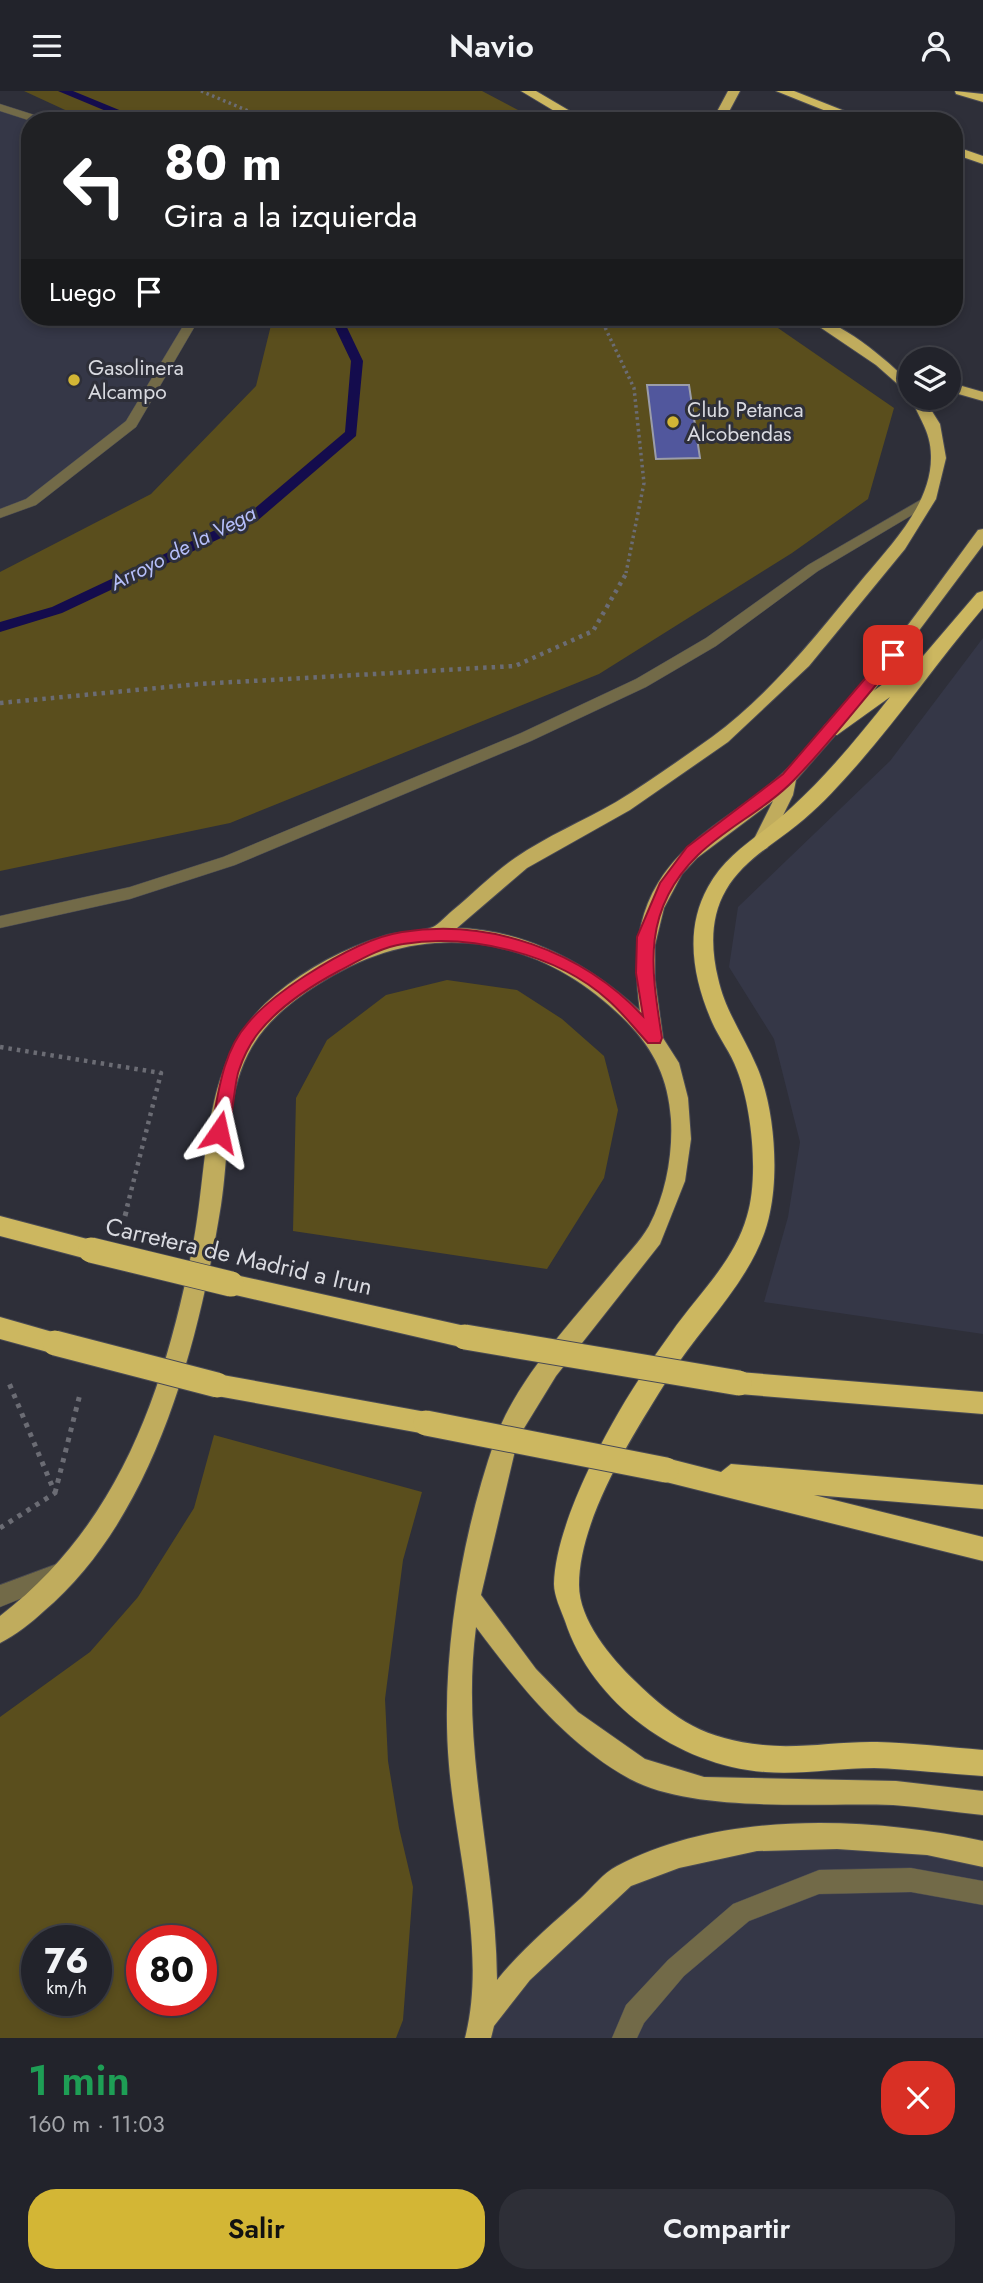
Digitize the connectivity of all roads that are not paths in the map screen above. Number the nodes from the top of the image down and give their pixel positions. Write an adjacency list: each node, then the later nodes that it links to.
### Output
1 (527, 91): 7 (highway)
2 (734, 91): 8 (highway)
3 (782, 91): 9 (highway)
4 (961, 91): 5 (highway)
5 (983, 98)
6 (0, 107): 10 (street)
7 (565, 112)
8 (723, 112)
9 (838, 112)
10 (21, 114)
11 (963, 153): 12 (highway)
12 (983, 160)
13 (188, 326): 22 (street)
14 (826, 326): 15 (highway)
15 (881, 362): 16 (highway); 17 (highway)
16 (898, 368)
17 (898, 379)
18 (961, 390): 19 (highway)
19 (983, 397)
20 (924, 410): 21 (highway)
21 (929, 499): 29 (street); 30 (highway)
22 (0, 514)
23 (983, 534): 26 (highway)
24 (983, 597): 25 (highway)
25 (928, 661): 26 (highway); 28 (highway)
26 (831, 730): 27 (highway)
27 (788, 778): 28 (highway); 31 (highway)
28 (761, 843): 42 (highway)
29 (0, 922)
30 (437, 934): 31 (highway); 38 (highway)
31 (654, 1038): 40 (highway)
32 (0, 1226): 34 (highway, Carretera de Madrid a Irun, bridge)
33 (0, 1328): 35 (highway, bridge)
34 (983, 1403)
35 (666, 1470): 36 (highway); 37 (highway)
36 (983, 1497)
37 (983, 1549)
38 (72, 1568): 39 (street); 41 (highway)
39 (0, 1596)
40 (470, 1599): 43 (highway); 46 (highway)
41 (0, 1631)
42 (983, 1763)
43 (983, 1803)
44 (983, 1854): 46 (highway)
45 (983, 1893): 47 (street)
46 (481, 2027)
47 (624, 2038)

